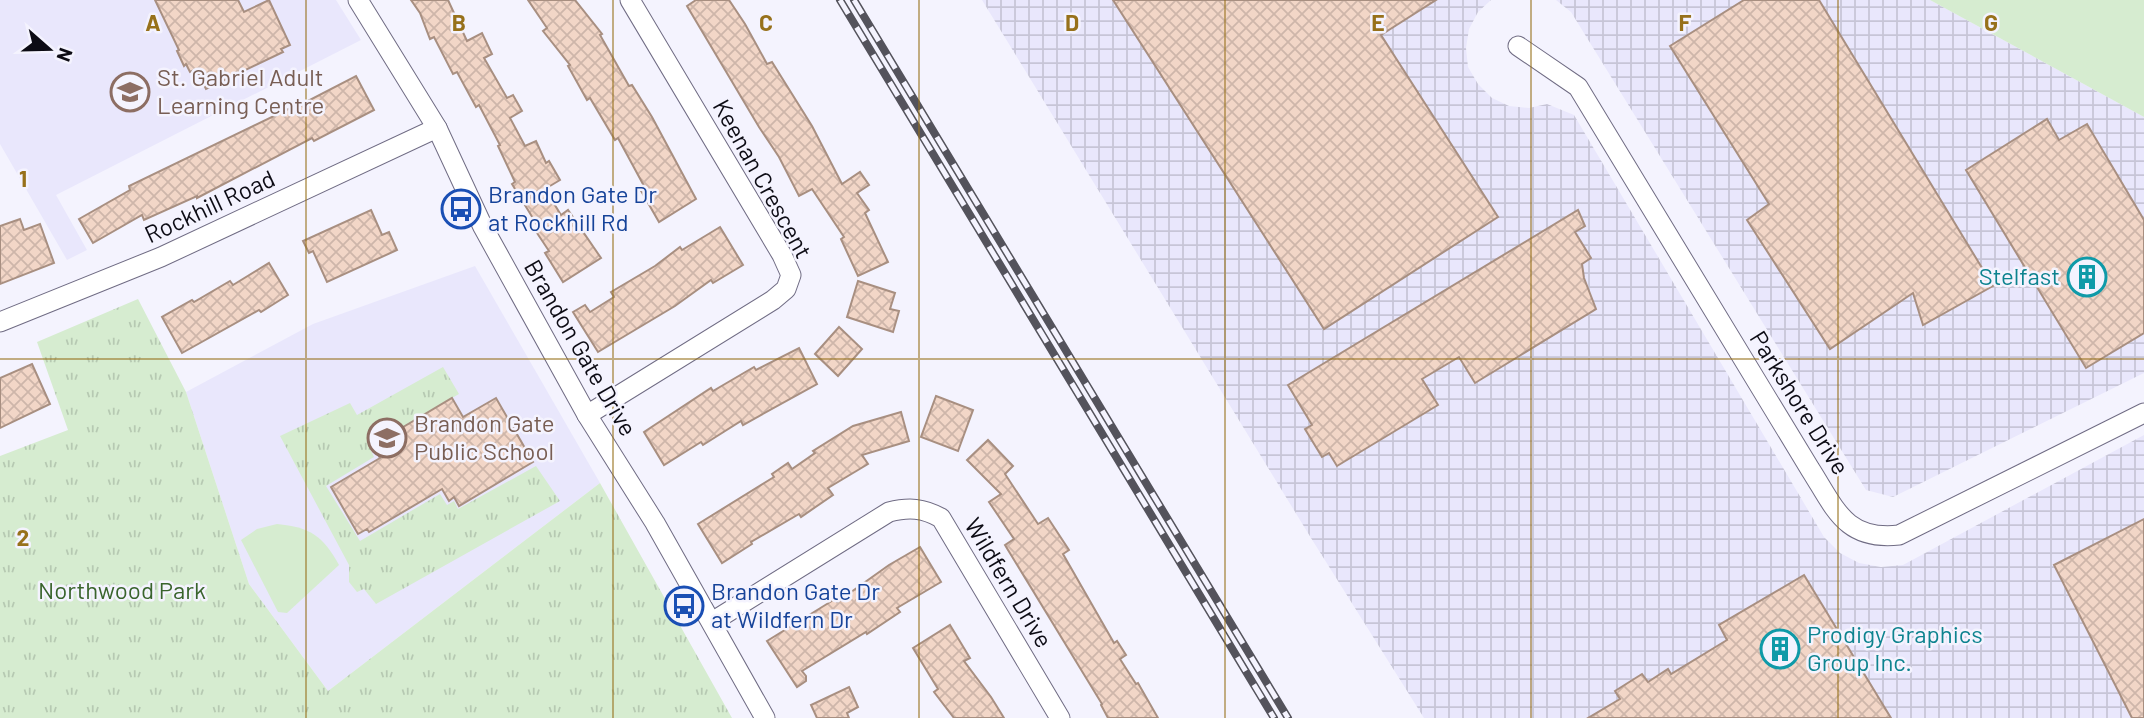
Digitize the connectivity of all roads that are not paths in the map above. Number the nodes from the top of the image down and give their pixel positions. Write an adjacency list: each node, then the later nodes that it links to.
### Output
1 (358, 0): 4 (street, Brandon Gate Drive)
2 (630, 0): 7 (street, Keenan Crescent)
3 (1518, 46): 6 (street, Parkshore Drive)
4 (437, 128): 5 (street, Rockhill Road); 7 (street, Brandon Gate Drive)
5 (0, 322)
6 (2144, 413)
7 (587, 415): 8 (street, Brandon Gate Drive)
8 (712, 622): 9 (street, Brandon Gate Drive); 10 (street, Wildfern Drive)
9 (765, 718)
10 (1060, 718)

